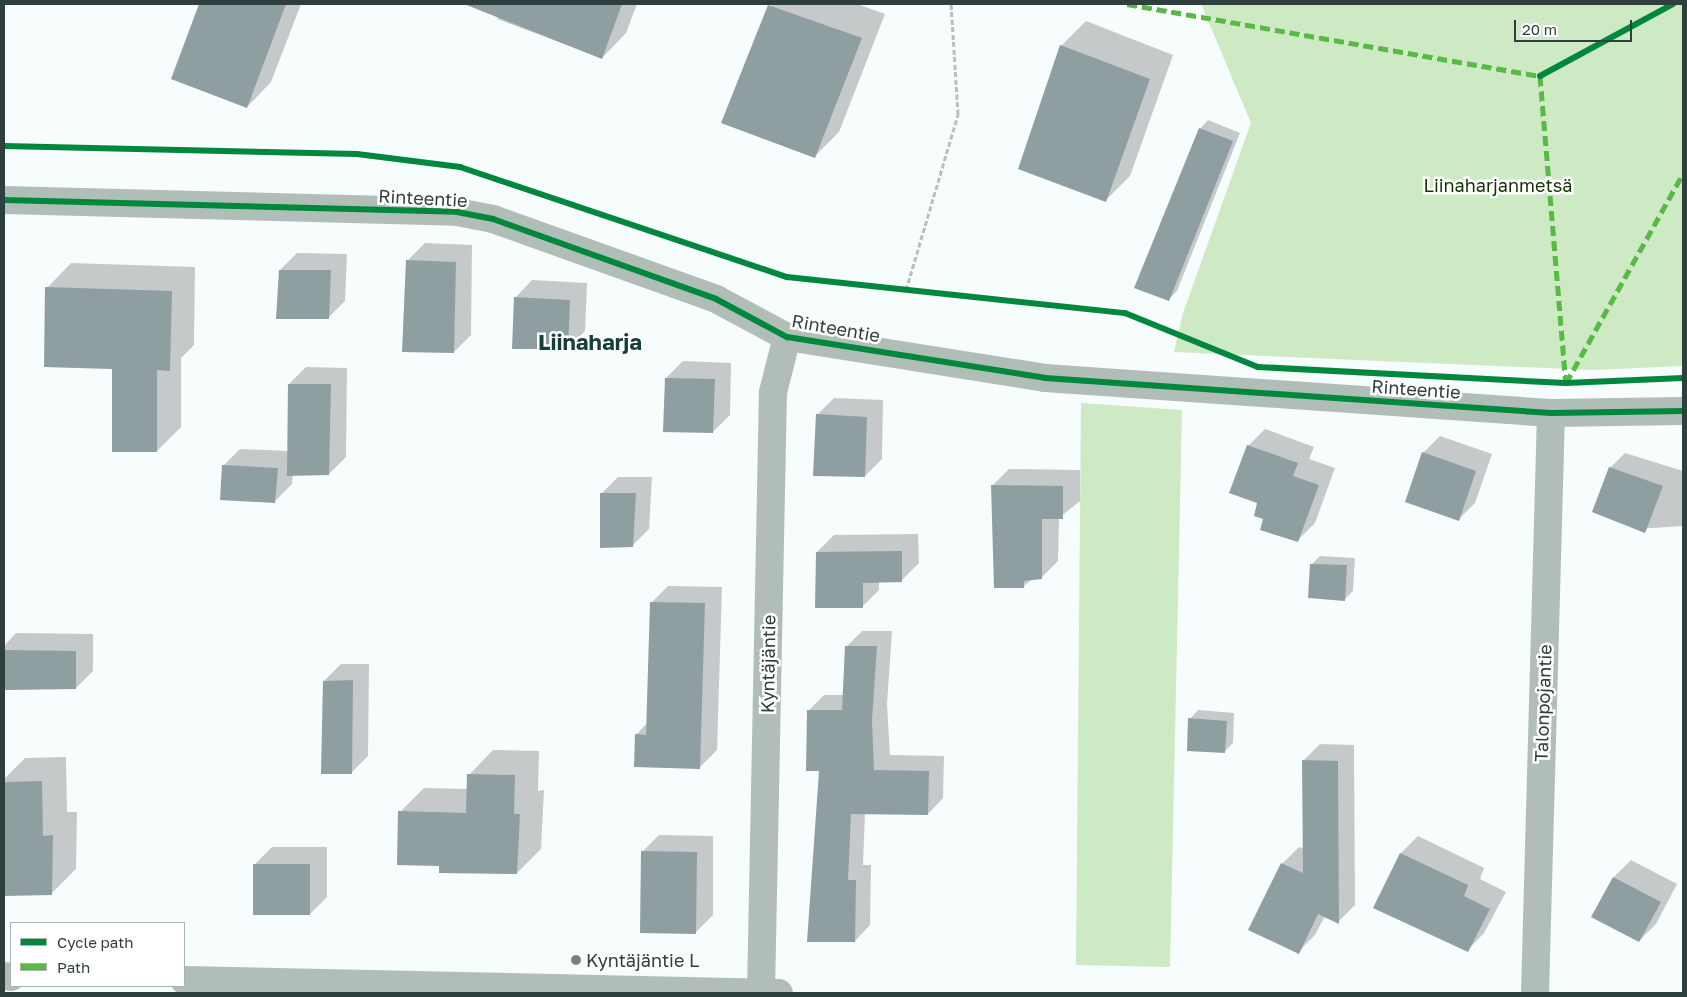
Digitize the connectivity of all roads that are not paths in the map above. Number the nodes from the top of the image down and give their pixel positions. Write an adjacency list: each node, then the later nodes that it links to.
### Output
1 (4, 200): 2 (street, Rinteentie)
2 (787, 337): 4 (street, Rinteentie); 6 (street, Kyntäjäntie)
3 (1683, 411): 4 (street, Rinteentie)
4 (1551, 413): 8 (street, Talonpojantie)
5 (185, 980): 6 (street)
6 (762, 993): 7 (street)
7 (779, 993)
8 (1535, 993)

